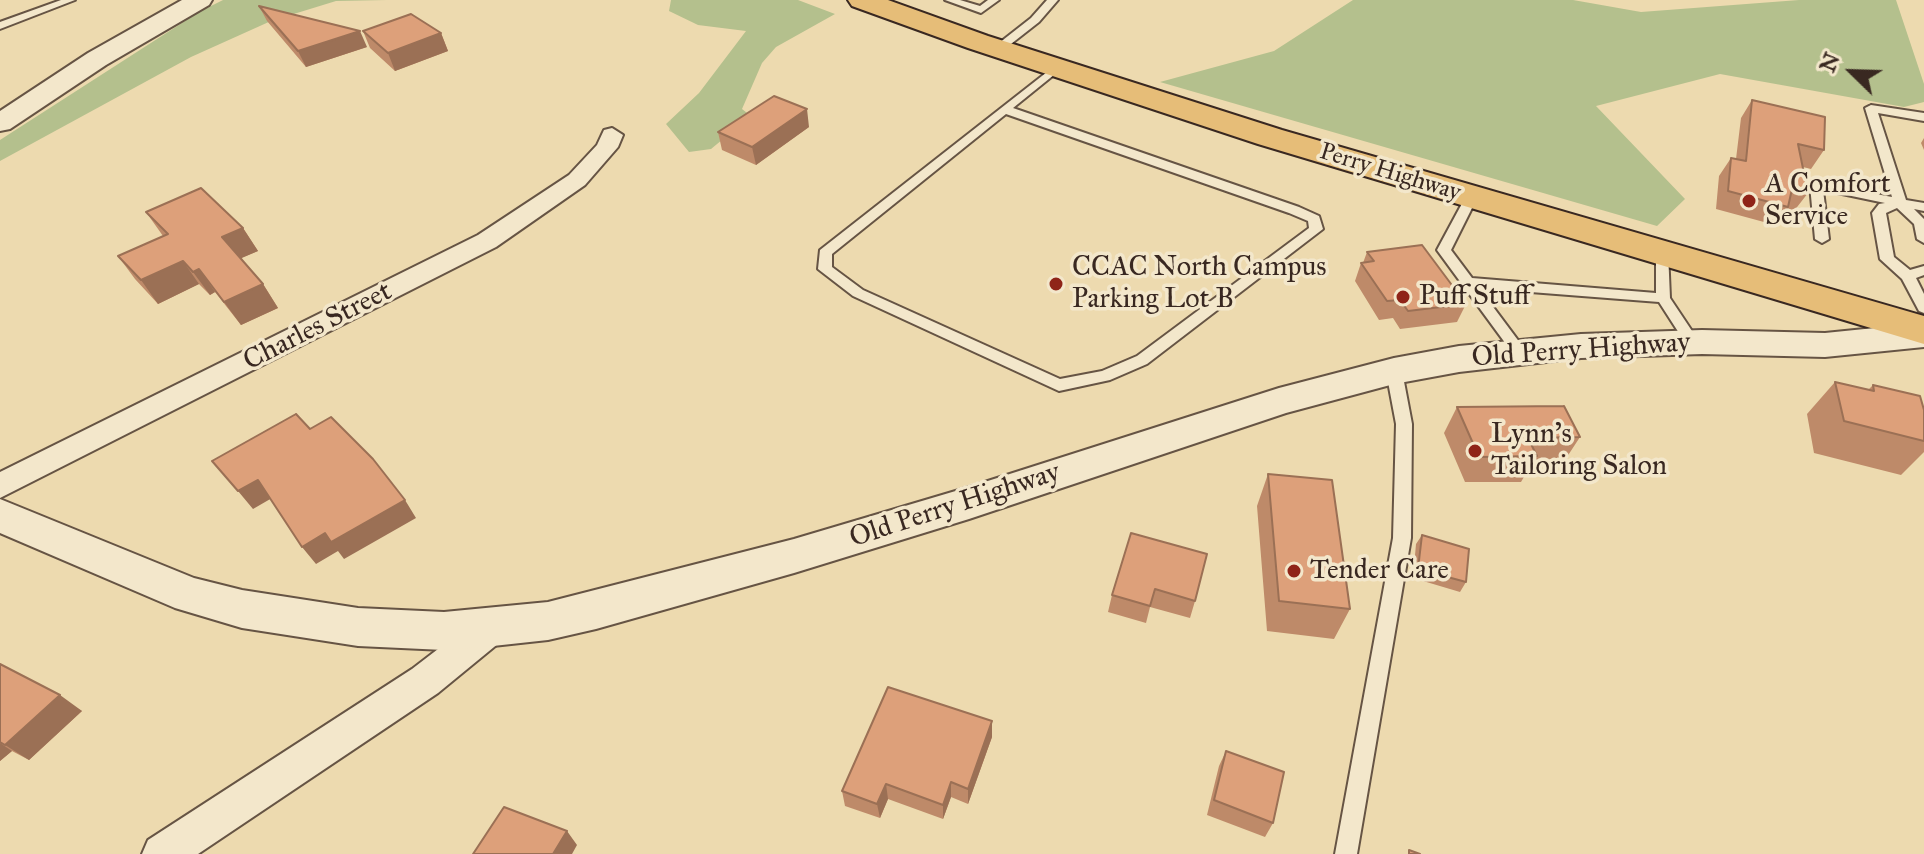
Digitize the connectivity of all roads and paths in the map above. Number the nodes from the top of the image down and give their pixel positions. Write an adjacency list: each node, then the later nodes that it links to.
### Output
1 (70, 0): 7 (lane)
2 (200, 0): 12 (street)
3 (862, 0): 8 (main road, Perry Highway)
4 (950, 0): 5 (lane)
5 (994, 0)
6 (1053, 0): 8 (lane)
7 (0, 26)
8 (998, 49): 9 (main road, Perry Highway)
9 (1056, 68): 10 (lane); 14 (main road, Perry Highway)
10 (1004, 109): 10 (lane)
11 (1924, 117): 15 (lane)
12 (0, 123)
13 (612, 135): 29 (street, Charles Street)
14 (1471, 198): 19 (main road, Perry Highway); 22 (lane)
15 (1900, 203): 16 (lane); 17 (lane); 18 (lane); 21 (lane)
16 (1924, 207)
17 (1822, 239)
18 (1924, 239)
19 (1663, 254): 23 (lane); 25 (main road, Perry Highway)
20 (1924, 270): 21 (lane)
21 (1908, 276): 24 (lane)
22 (1466, 282): 23 (lane); 27 (lane)
23 (1663, 298): 26 (lane)
24 (1924, 308)
25 (1924, 332): 26 (street, Old Perry Highway)
26 (1693, 343): 27 (street, Old Perry Highway)
27 (1519, 351): 28 (street, Old Perry Highway)
28 (1394, 371): 31 (street, Old Perry Highway); 33 (lane)
29 (0, 486)
30 (0, 515): 31 (street, Old Perry Highway)
31 (493, 627): 32 (street)
32 (162, 854)
33 (1346, 854)

